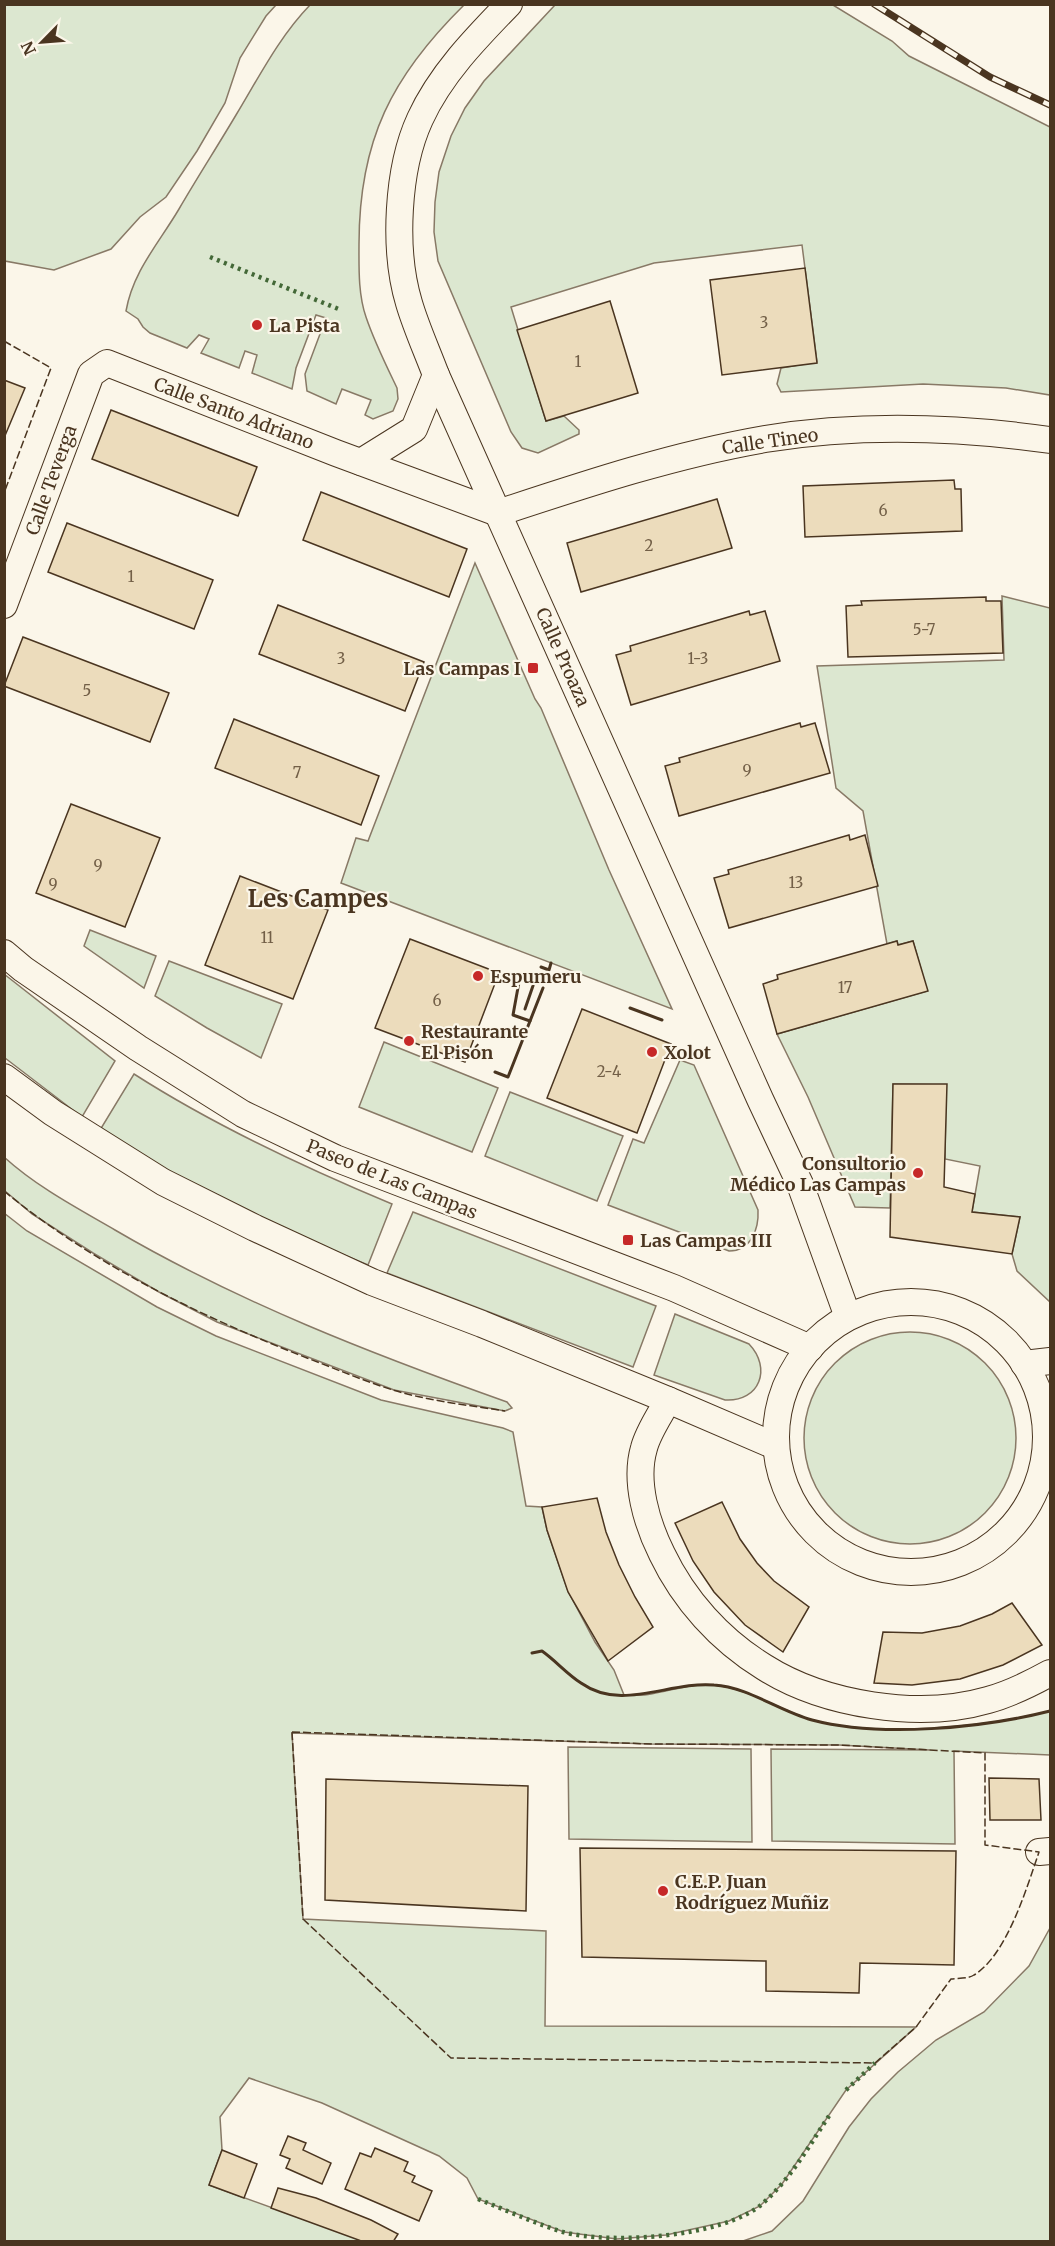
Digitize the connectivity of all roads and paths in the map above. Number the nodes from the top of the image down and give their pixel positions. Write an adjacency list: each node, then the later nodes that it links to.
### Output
1 (509, 4): 3 (street, Calle Proaza)
2 (107, 363): 5 (street, Calle Santo Adriano); 7 (street, Calle Teverga)
3 (436, 375): 5 (street); 6 (street, Calle Proaza)
4 (1050, 440): 6 (street, Calle Tineo)
5 (361, 462): 6 (street, Calle Santo Adriano)
6 (498, 513): 10 (street, Calle Proaza)
7 (4, 604)
8 (4, 953): 11 (street, Paseo de Las Campas)
9 (4, 1077): 15 (street)
10 (848, 1317): 11 (street); 13 (street)
11 (810, 1348): 16 (street)
12 (1050, 1361): 13 (street)
13 (1024, 1364): 14 (street)
14 (1046, 1396): 16 (street)
15 (668, 1400): 16 (street); 17 (street)
16 (775, 1446)
17 (1050, 1673)

